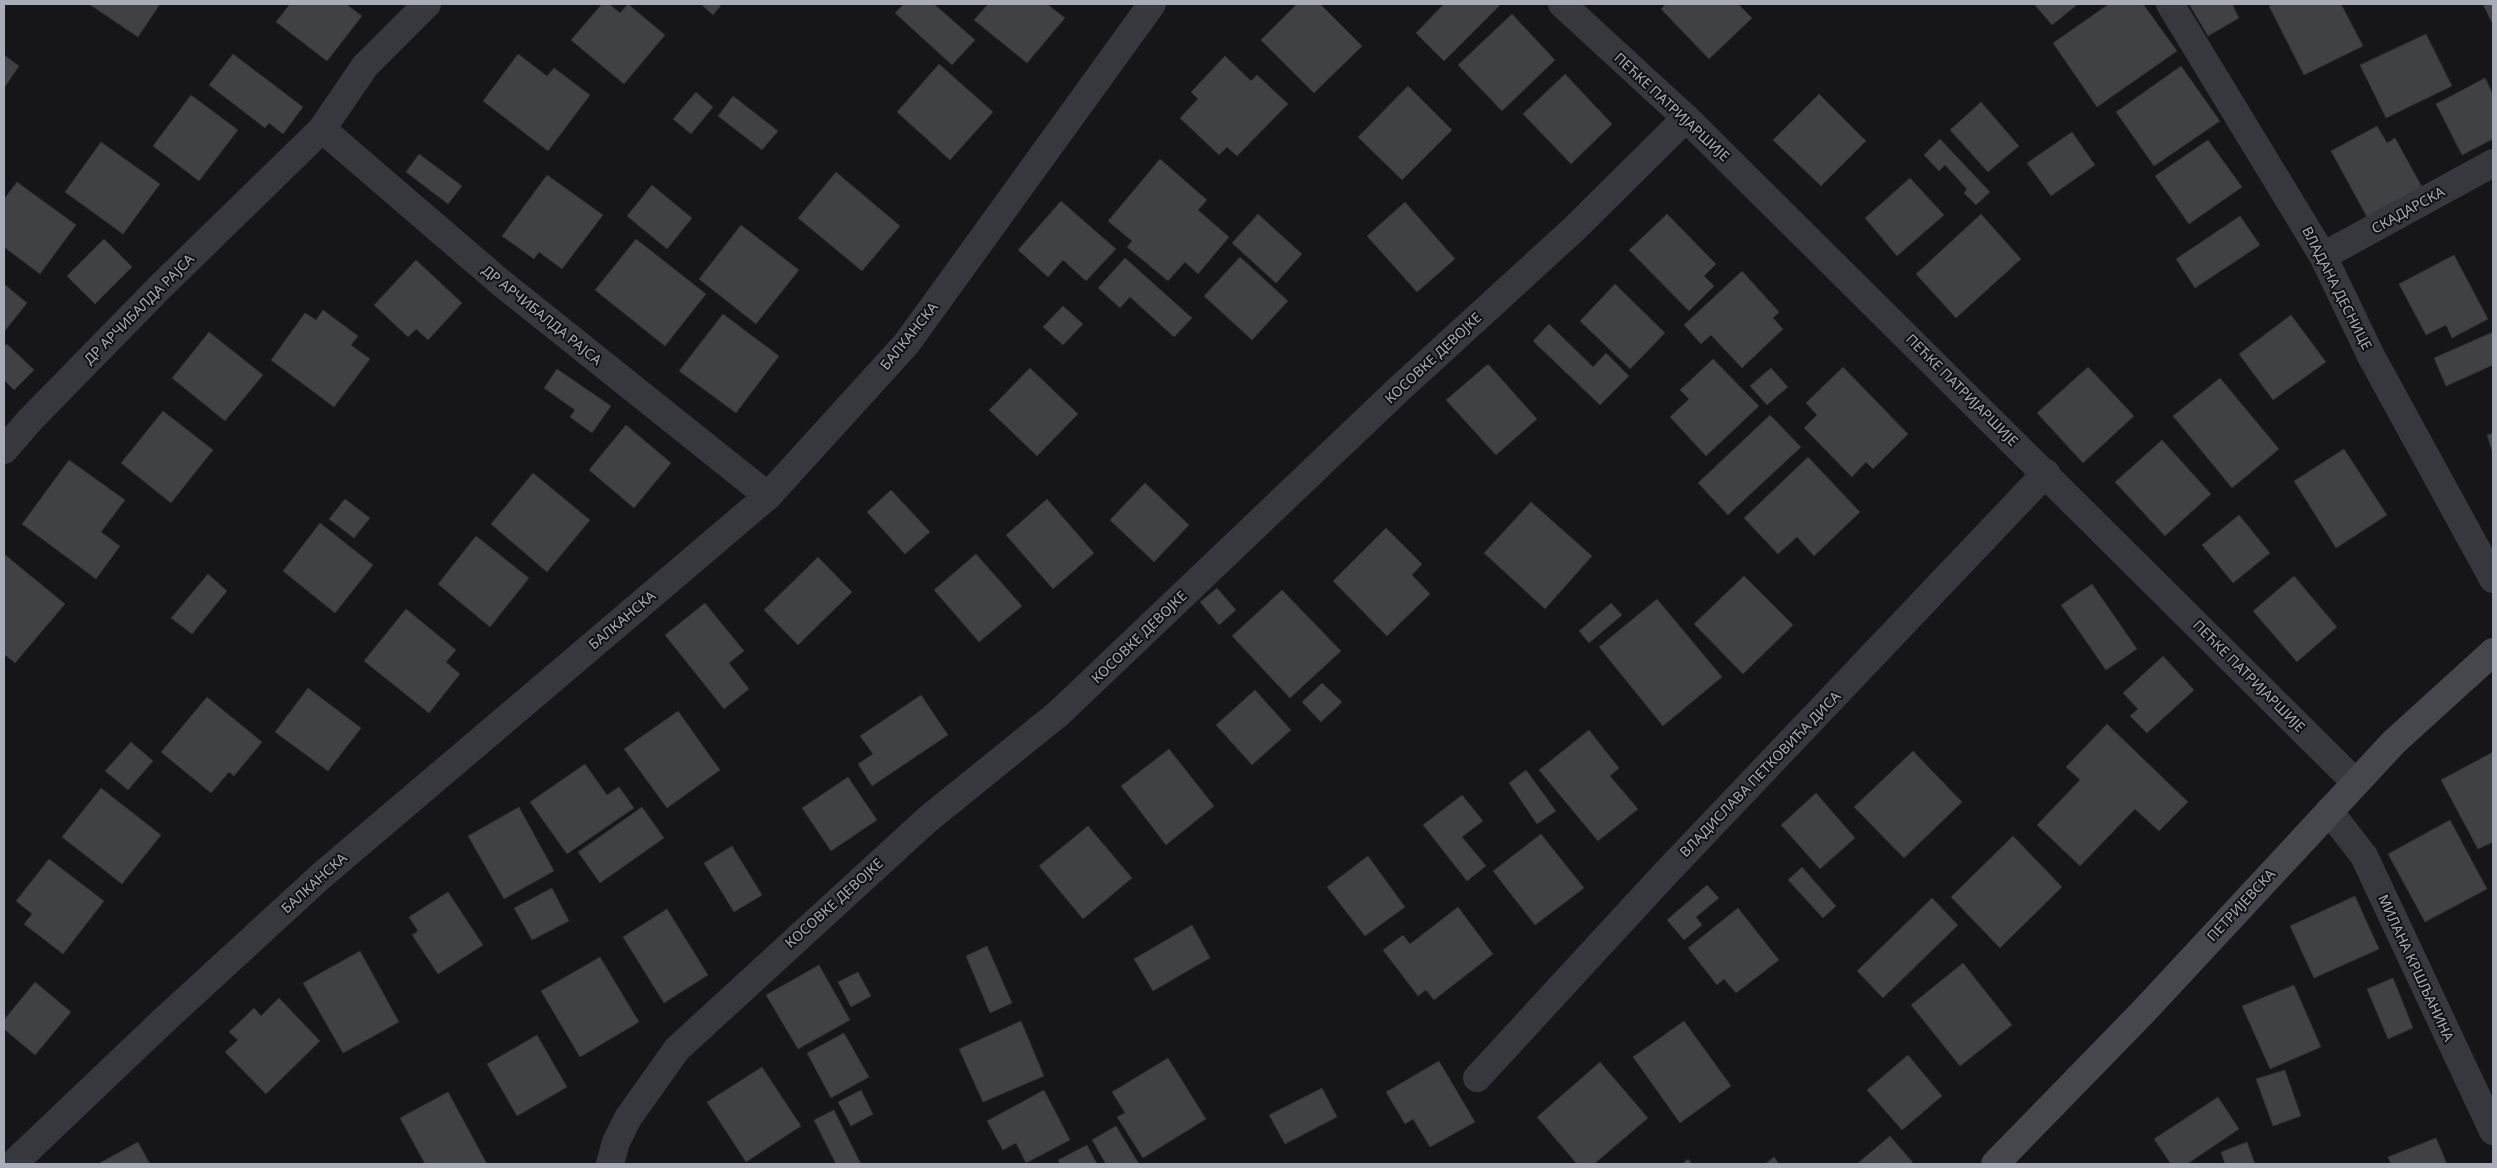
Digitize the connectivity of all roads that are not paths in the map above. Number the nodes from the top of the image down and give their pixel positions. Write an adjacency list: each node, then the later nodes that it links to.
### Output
1 (427, 4): 6 (street, ДР АРЧИБАЛДА РАЈСА)
2 (1152, 4): 11 (street, БАЛКАНСКА)
3 (1562, 4): 5 (street, ПЕЋКЕ ПАТРИЈАРШИЈЕ)
4 (2170, 4): 8 (street, ВЛАДАНА ДЕСНИЦЕ)
5 (1686, 118): 10 (street, ПЕЋКЕ ПАТРИЈАРШИЈЕ); 19 (street, КОСОВКЕ ДЕВОЈКЕ)
6 (322, 129): 9 (street, ДР АРЧИБАЛДА РАЈСА); 11 (street, ДР АРЧИБАЛДА РАЈСА)
7 (2493, 164): 8 (street, СКАДАРСКА)
8 (2323, 256): 12 (street, ВЛАДАНА ДЕСНИЦЕ)
9 (4, 450)
10 (2046, 473): 14 (street, ПЕЋКЕ ПАТРИЈАРШИЈЕ); 16 (street, ВЛАДИСЛАВА ПЕТКОВИЋА ДИСА)
11 (768, 496): 18 (street, БАЛКАНСКА)
12 (2493, 579)
13 (2493, 652): 14 (main road, ПЕТРИЈЕВСКА)
14 (2355, 782): 15 (main road, ПЕТРИЈЕВСКА)
15 (2329, 811): 17 (street, МИЛАНА КРШЉАНИНА); 20 (main road, ПЕТРИЈЕВСКА)
16 (1477, 1078)
17 (2493, 1131)
18 (13, 1164)
19 (610, 1164)
20 (1994, 1164)

